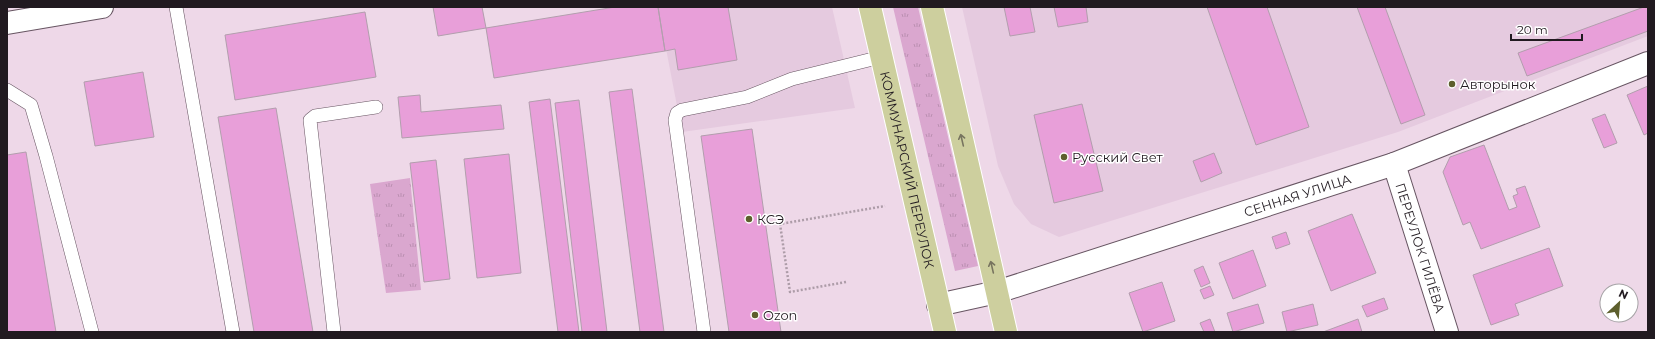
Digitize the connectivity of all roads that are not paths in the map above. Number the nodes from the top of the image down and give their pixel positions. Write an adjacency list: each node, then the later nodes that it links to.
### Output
1 (102, 7): 5 (street)
2 (176, 7): 14 (lane)
3 (870, 7): 6 (main road, КОММУНАРСКИЙ ПЕРЕУЛОК)
4 (932, 7): 11 (main road, one-way to 4)
5 (7, 23)
6 (881, 57): 12 (main road, КОММУНАРСКИЙ ПЕРЕУЛОК); 16 (lane)
7 (1648, 63): 10 (street, СЕННАЯ УЛИЦА)
8 (7, 90): 13 (lane)
9 (376, 107): 15 (lane)
10 (1394, 164): 11 (street, СЕННАЯ УЛИЦА); 19 (street, ПЕРЕУЛОК ГИЛЁВА)
11 (997, 292): 12 (street, СЕННАЯ УЛИЦА); 18 (main road)
12 (938, 305): 17 (main road, КОММУНАРСКИЙ ПЕРЕУЛОК)
13 (92, 332)
14 (233, 332)
15 (334, 332)
16 (704, 332)
17 (945, 332)
18 (1006, 332)
19 (1447, 332)

